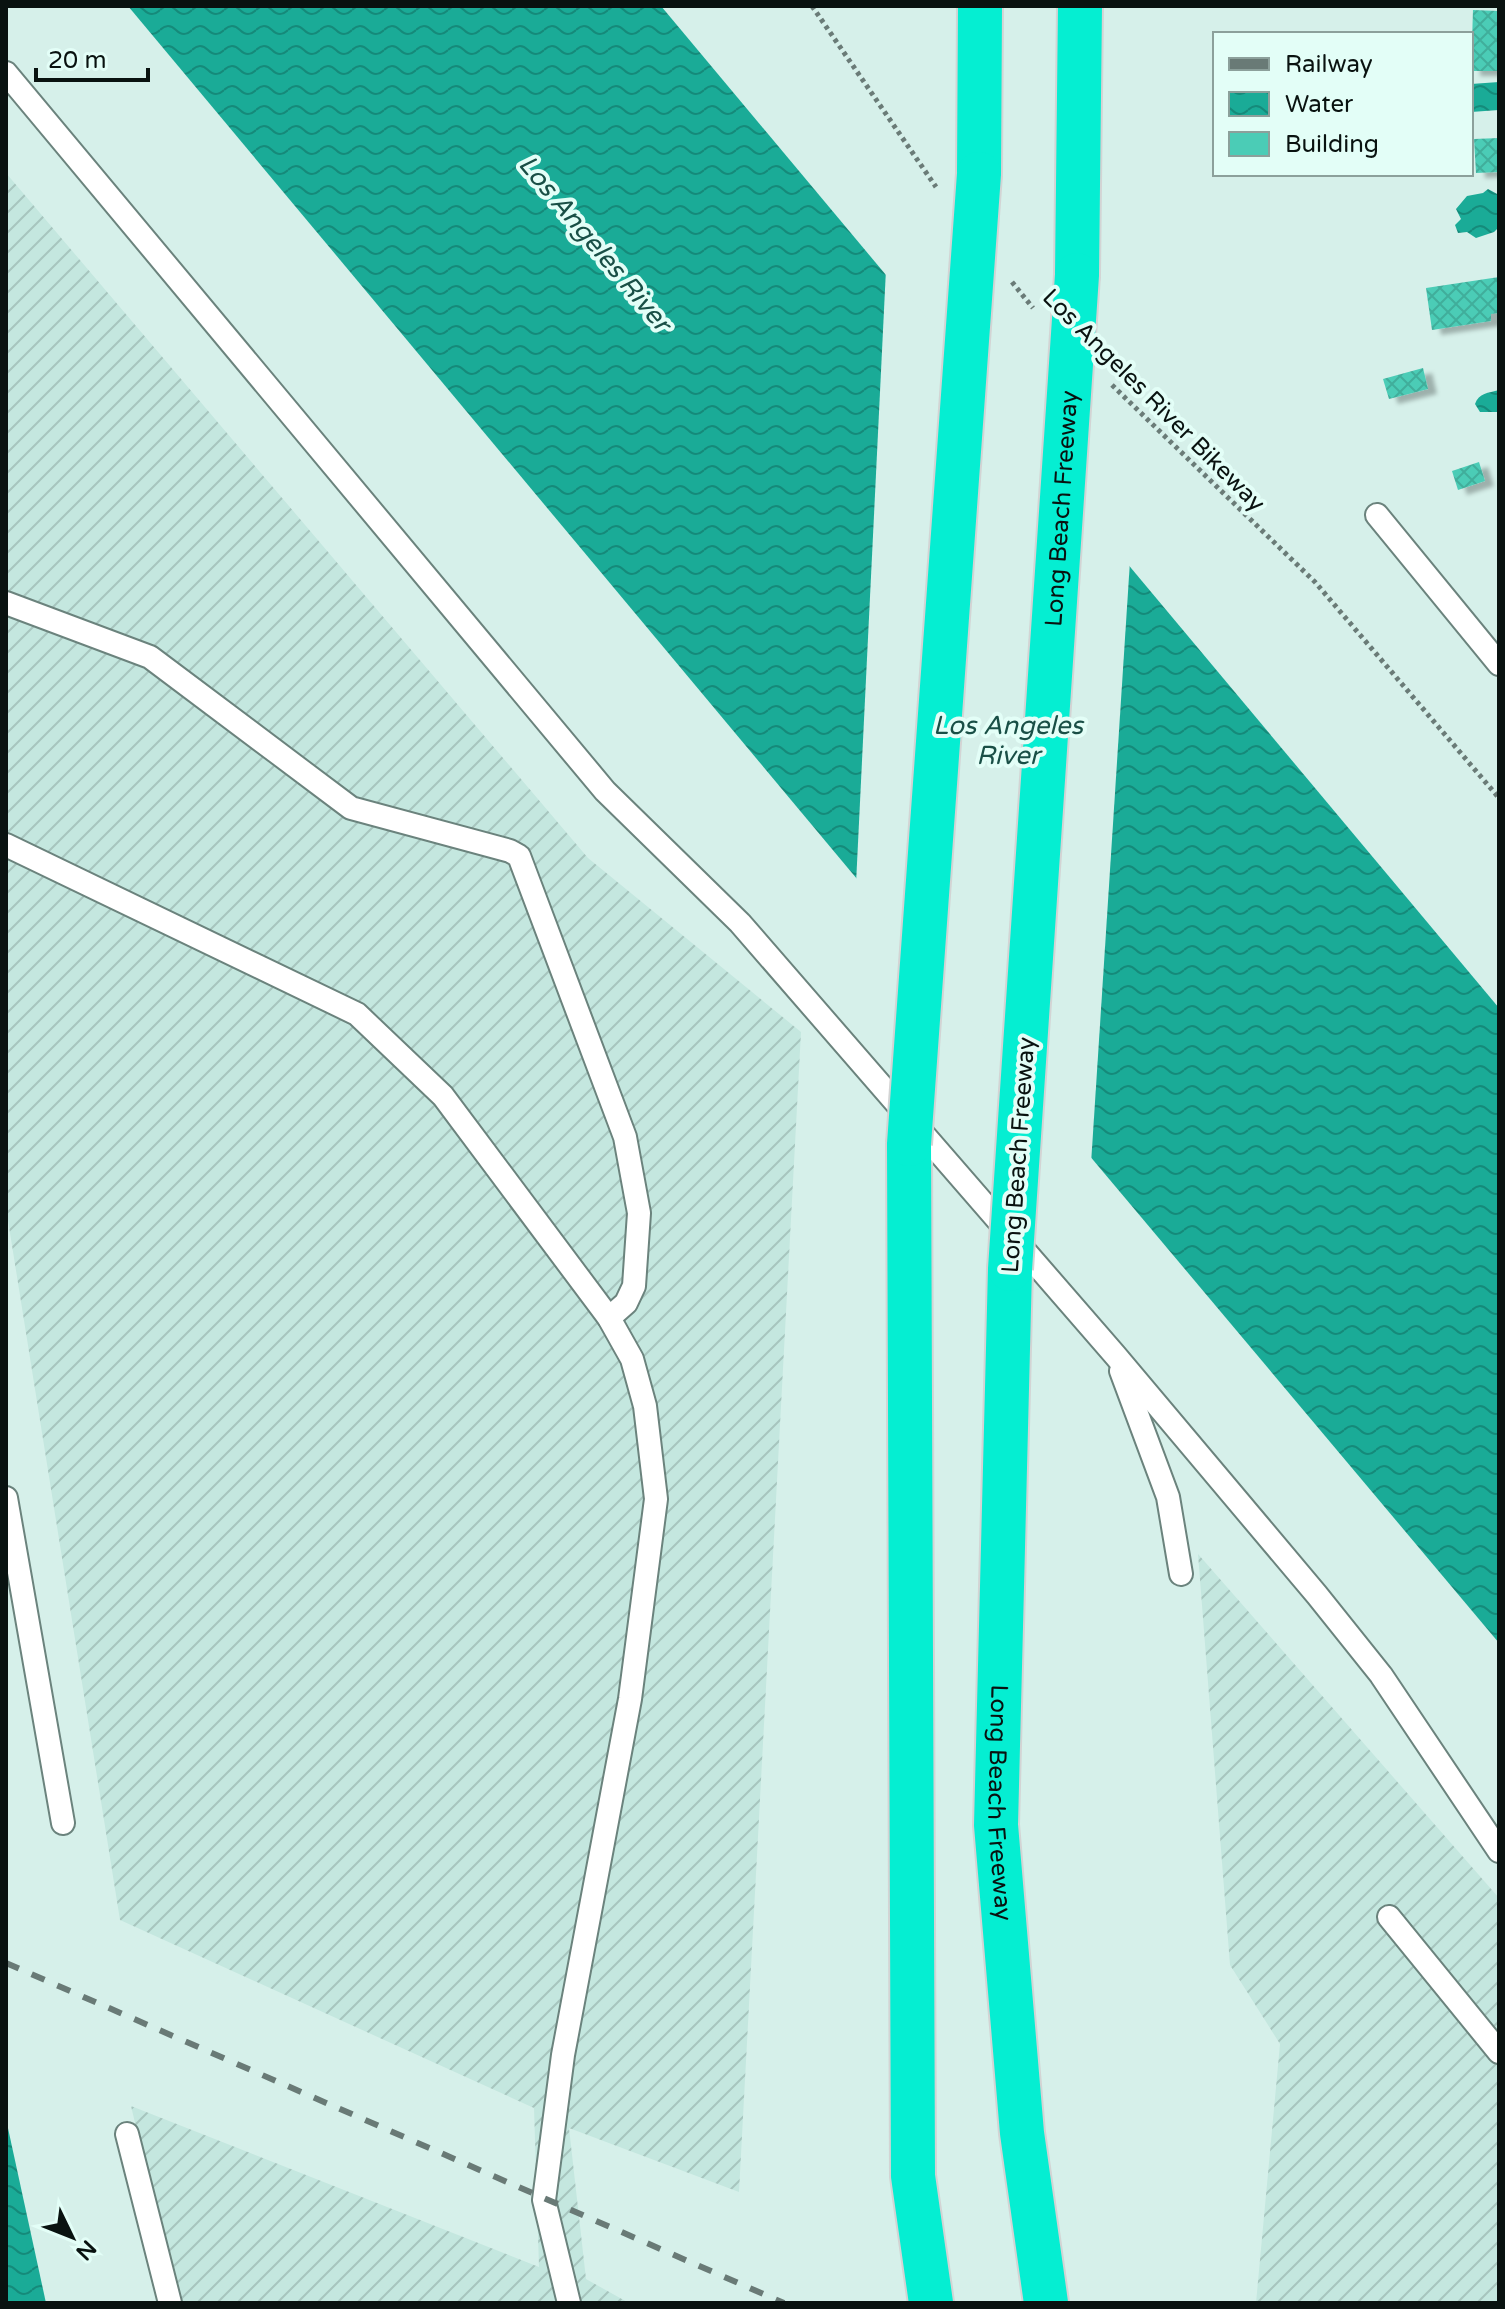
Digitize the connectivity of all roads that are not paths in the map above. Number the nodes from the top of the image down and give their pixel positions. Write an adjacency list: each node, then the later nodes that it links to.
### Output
1 (980, 6): 17 (highway, bridge)
2 (1080, 6): 20 (highway, Long Beach Freeway, bridge)
3 (6, 73): 9 (lane)
4 (1377, 515): 6 (lane)
5 (6, 603): 8 (lane)
6 (1499, 664)
7 (6, 845): 8 (lane)
8 (609, 1318): 19 (lane)
9 (1115, 1355): 11 (lane); 13 (lane)
10 (6, 1498): 12 (lane)
11 (1181, 1574)
12 (63, 1823)
13 (1499, 1851)
14 (1389, 1917): 15 (lane)
15 (1499, 2052)
16 (127, 2134): 18 (lane)
17 (930, 2301)
18 (170, 2303)
19 (569, 2303)
20 (1046, 2303)

